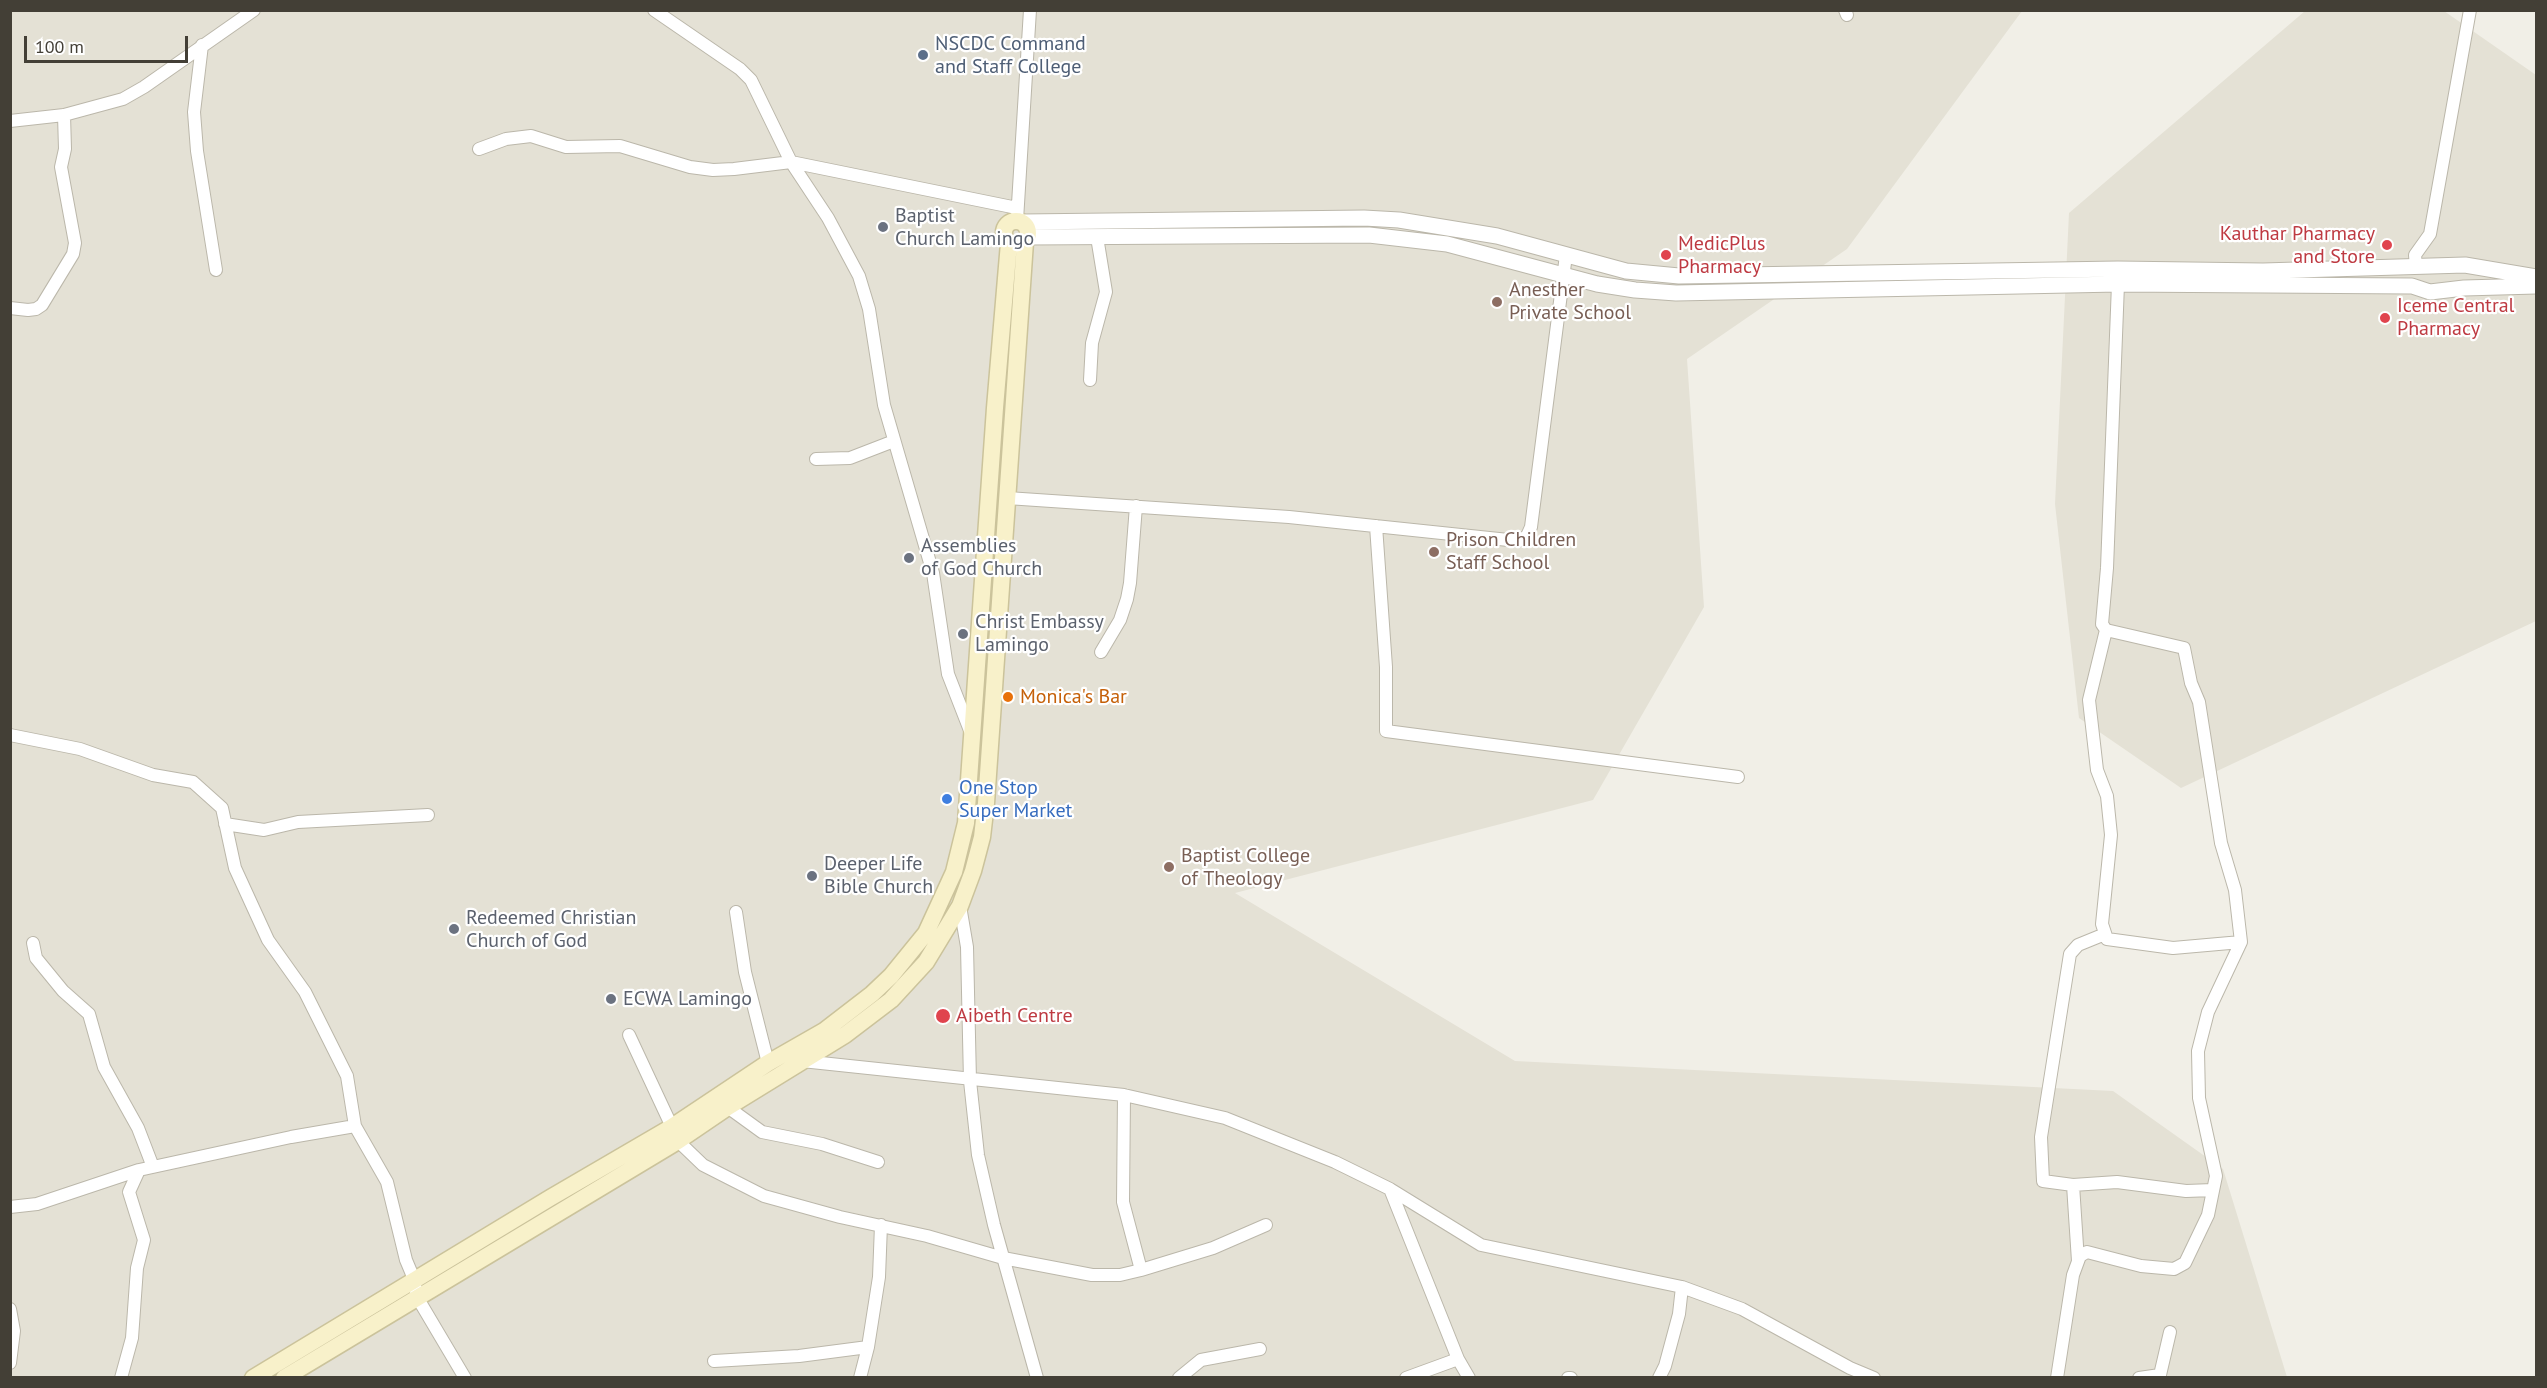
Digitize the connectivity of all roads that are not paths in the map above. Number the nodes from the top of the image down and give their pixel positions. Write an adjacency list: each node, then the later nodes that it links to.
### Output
1 (254, 10): 5 (street)
2 (1030, 10): 10 (street)
3 (2470, 10): 14 (street)
4 (663, 13): 9 (street)
5 (202, 45): 6 (street); 15 (street)
6 (64, 115): 7 (street); 22 (street)
7 (10, 121)
8 (479, 149): 9 (street)
9 (791, 162): 10 (street); 24 (street)
10 (1020, 229): 11 (street); 12 (street); 26 (main road); 31 (main road)
11 (1097, 237): 16 (street); 23 (street)
12 (1566, 255): 14 (street); 16 (street)
13 (2465, 265): 14 (street); 17 (street); 21 (street)
14 (2414, 267): 19 (street)
15 (216, 270)
16 (1564, 274): 18 (street); 28 (street)
17 (2536, 277)
18 (2118, 284): 19 (street); 29 (street)
19 (2412, 286): 21 (street)
20 (2536, 286): 21 (street)
21 (2464, 288)
22 (10, 308)
23 (1090, 380)
24 (894, 441): 25 (street); 31 (street)
25 (816, 459)
26 (1007, 498): 27 (street); 36 (main road)
27 (1136, 506): 28 (street); 30 (street)
28 (1376, 526): 33 (street)
29 (2106, 630): 38 (street); 39 (street)
30 (1101, 652)
31 (972, 734): 43 (main road)
32 (10, 735): 35 (street)
33 (1738, 777)
34 (428, 815): 35 (street)
35 (225, 824): 47 (street)
36 (960, 906): 42 (main road); 44 (street)
37 (736, 912): 43 (street)
38 (2105, 934): 39 (street); 52 (street)
39 (2241, 942): 54 (street)
40 (33, 943): 50 (street)
41 (629, 1035): 48 (street)
42 (802, 1061): 44 (street); 46 (main road)
43 (768, 1063): 46 (main road)
44 (970, 1081): 45 (street); 58 (street)
45 (1124, 1095): 53 (street); 60 (street)
46 (722, 1102): 48 (main road); 49 (street)
47 (355, 1126): 50 (street); 61 (street)
48 (675, 1134): 56 (street); 61 (main road); 63 (main road)
49 (878, 1162)
50 (153, 1167): 51 (street)
51 (139, 1170): 55 (street); 71 (street)
52 (2073, 1185): 54 (street); 59 (street)
53 (1390, 1189): 62 (street); 68 (street)
54 (2213, 1190): 59 (street)
55 (10, 1207)
56 (881, 1225): 58 (street); 66 (street)
57 (1266, 1225): 60 (street)
58 (1003, 1258): 60 (street); 76 (street)
59 (2078, 1261): 82 (street)
60 (1141, 1270)
61 (414, 1280): 63 (street); 72 (main road)
62 (1682, 1287): 80 (street); 81 (street)
63 (417, 1297): 73 (main road); 74 (street)
64 (10, 1310): 70 (street)
65 (2170, 1332): 83 (street)
66 (868, 1347): 69 (street); 75 (street)
67 (1260, 1349): 77 (street)
68 (1458, 1359): 78 (street); 79 (street)
69 (714, 1361)
70 (10, 1363)
71 (121, 1377)
72 (253, 1377)
73 (284, 1377)
74 (465, 1377)
75 (860, 1377)
76 (1037, 1377)
77 (1179, 1377)
78 (1406, 1377)
79 (1469, 1377)
80 (1659, 1377)
81 (1874, 1377)
82 (2057, 1377)
83 (2139, 1377)

